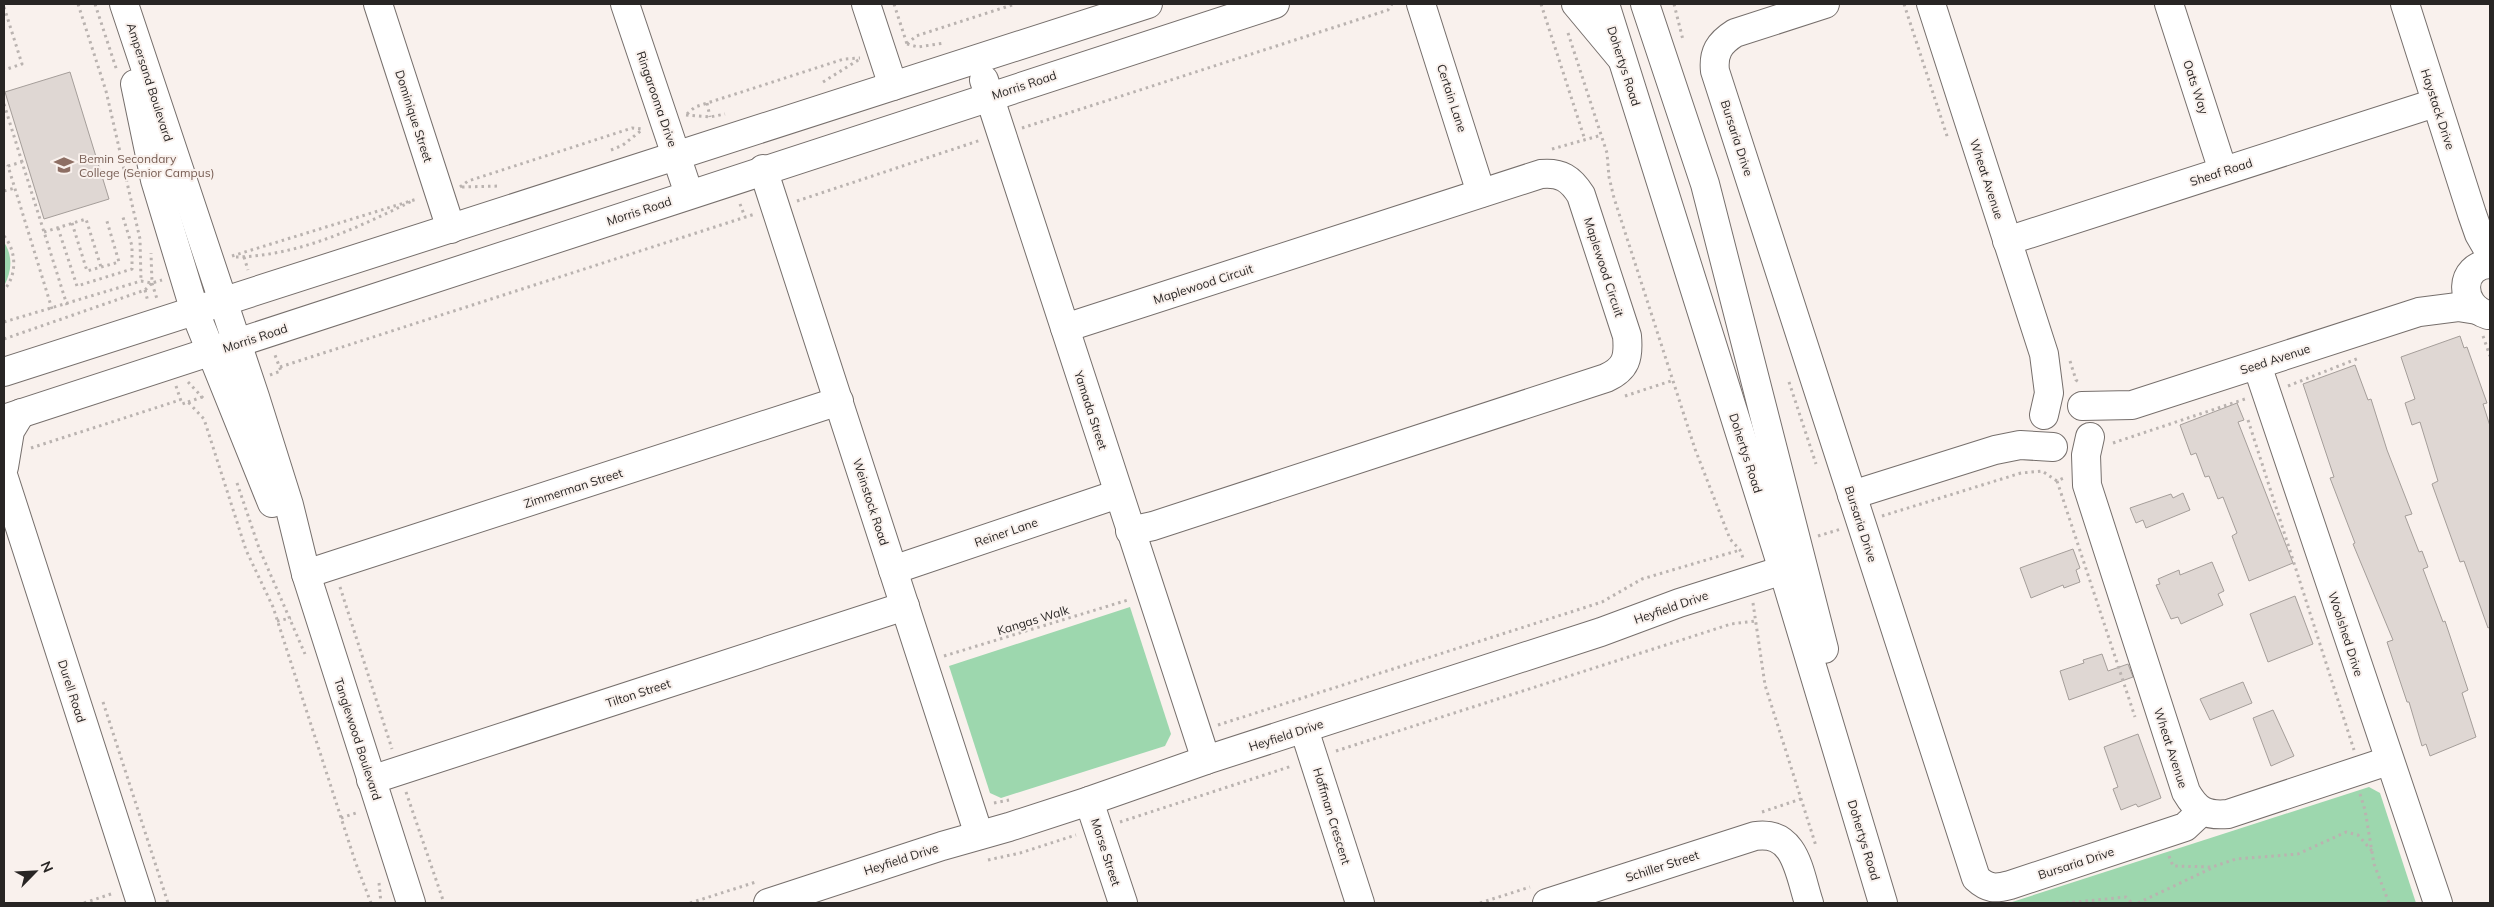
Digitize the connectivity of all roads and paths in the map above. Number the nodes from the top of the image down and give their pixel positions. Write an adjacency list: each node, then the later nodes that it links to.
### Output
1 (78, 4): 62 (path)
2 (96, 4): 27 (path)
3 (124, 4): 66 (street, Ampersand Boulevard); 69 (street, Ampersand Boulevard)
4 (378, 4): 53 (street, Dominique Street)
5 (625, 4): 38 (street, Ringarooma Drive)
6 (866, 4): 29 (street)
7 (894, 4): 8 (path)
8 (1015, 4)
9 (1148, 4): 25 (street)
10 (1275, 4): 30 (street, Morris Road)
11 (1392, 4): 34 (path)
12 (1421, 4): 45 (street, Certain Lane)
13 (1540, 4): 35 (path)
14 (1576, 4): 24 (street)
15 (1604, 4): 24 (street, Dohertys Road)
16 (1646, 4): 109 (street, Dohertys Road)
17 (1825, 4): 107 (street, Bursaria Drive)
18 (1904, 4): 36 (path)
19 (1931, 4): 56 (street, Wheat Avenue)
20 (2169, 4): 41 (street, Oats Way)
21 (2405, 4): 31 (street, Haystack Drive)
22 (4, 7): 26 (path)
23 (1567, 31): 85 (path)
24 (1621, 58): 109 (street, Dohertys Road)
25 (977, 59): 29 (street); 30 (street, Yamada Street)
26 (4, 70)
27 (120, 78)
28 (817, 84): 33 (path)
29 (893, 86): 38 (street)
30 (989, 96): 34 (street, Yamada Street); 40 (street, Morris Road)
31 (2436, 103): 41 (street, Sheaf Road); 49 (street, Haystack Drive)
32 (4, 104): 39 (path)
33 (730, 113)
34 (1002, 135): 47 (path); 74 (street, Yamada Street)
35 (1585, 140)
36 (1948, 141)
37 (605, 153): 42 (path)
38 (676, 156): 46 (street, Ringarooma Drive); 53 (street)
39 (22, 162): 43 (path); 54 (path)
40 (763, 170): 46 (street, Morris Road); 47 (street, Weinstock Road)
41 (2223, 171): 56 (street, Sheaf Road)
42 (504, 185)
43 (15, 188): 44 (path); 68 (path)
44 (4, 191)
45 (1481, 193): 74 (street, Maplewood Circuit); 108 (street, Maplewood Circuit)
46 (688, 194): 76 (street, Morris Road)
47 (777, 208): 83 (path); 91 (street, Weinstock Road)
48 (122, 214): 52 (path)
49 (2472, 214): 58 (street, Haystack Drive); 61 (street, Haystack Drive)
50 (106, 218): 60 (path)
51 (72, 223): 52 (path); 60 (path); 60 (path)
52 (58, 228): 54 (path)
53 (451, 229): 66 (street)
54 (44, 232): 67 (path)
55 (4, 236): 64 (path)
56 (2007, 241): 78 (street, Wheat Avenue)
57 (150, 245): 63 (path)
58 (2490, 252)
59 (230, 257): 59 (path)
60 (101, 267)
61 (2475, 275): 70 (street, Seed Avenue); 71 (street)
62 (140, 281): 63 (path); 67 (path)
63 (152, 283): 65 (path); 73 (path)
64 (4, 290)
65 (145, 290): 73 (path); 75 (path)
66 (223, 303): 69 (street); 76 (street, Tanglewood Boulevard)
67 (67, 304): 68 (path)
68 (52, 309): 72 (path)
69 (194, 312): 73 (street); 77 (street, Tanglewood Boulevard)
70 (2419, 312): 71 (street, Seed Avenue); 82 (street, Seed Avenue)
71 (2484, 319): 80 (path)
72 (4, 322)
73 (160, 323): 84 (street)
74 (1065, 328): 106 (street, Yamada Street)
75 (4, 339)
76 (237, 344): 77 (street, Morris Road); 111 (street, Tanglewood Boulevard)
77 (210, 352): 81 (street, Morris Road); 111 (street, Tanglewood Boulevard)
78 (2056, 354): 87 (path); 87 (street, Wheat Avenue); 96 (street, Wheat Avenue)
79 (2364, 356): 86 (path)
80 (2490, 356)
81 (174, 364): 89 (path); 92 (path); 95 (street, Morris Road)
82 (2257, 365): 93 (street, Seed Avenue); 123 (street, Woolshed Drive)
83 (280, 367)
84 (4, 372)
85 (1674, 380): 88 (path); 112 (path)
86 (2283, 387)
87 (2081, 398): 93 (street, Seed Avenue); 96 (street); 98 (street)
88 (1617, 399)
89 (180, 400): 101 (path); 141 (path)
90 (2242, 400): 94 (path)
91 (839, 401): 110 (street, Weinstock Road); 111 (street, Zimmerman Street)
92 (207, 403)
93 (2132, 405): 98 (street, Seed Avenue)
94 (2245, 410)
95 (12, 416): 101 (street)
96 (2044, 418): 99 (street); 100 (street)
97 (2248, 419): 124 (path)
98 (2091, 436): 99 (street); 105 (street, Wheat Avenue)
99 (2055, 448): 100 (street); 105 (street, Wheat Avenue)
100 (1995, 450): 107 (street)
101 (13, 459)
102 (234, 474): 116 (path)
103 (4, 478): 137 (street, Durell Road)
104 (2057, 481): 120 (path)
105 (2089, 493): 128 (street, Wheat Avenue)
106 (1118, 494): 108 (street, Yamada Street); 110 (street, Reiner Lane)
107 (1852, 495): 130 (street, Bursaria Drive)
108 (1130, 531): 122 (street, Yamada Street)
109 (1794, 566): 112 (street, Heyfield Drive); 150 (street, Dohertys Road)
110 (894, 570): 114 (street, Weinstock Road)
111 (306, 574): 125 (street, Tanglewood Boulevard)
112 (1751, 580): 121 (street, Heyfield Drive); 134 (path)
113 (1128, 600): 115 (path, Kangas Walk)
114 (905, 606): 125 (street, Tilton Street); 131 (street, Weinstock Road)
115 (944, 657)
116 (309, 663)
117 (101, 696): 140 (path)
118 (1215, 716): 119 (path)
119 (1218, 725)
120 (2138, 726)
121 (1304, 729): 122 (street, Heyfield Drive); 147 (street, Hoffman Crescent)
122 (1206, 760): 126 (street, Heyfield Drive)
123 (2388, 761): 124 (street); 155 (street, Woolshed Drive)
124 (2353, 772): 128 (street); 133 (path)
125 (372, 780): 143 (street, Tanglewood Boulevard)
126 (1089, 801): 131 (street, Heyfield Drive); 146 (street, Morse Street)
127 (356, 803): 129 (path)
128 (2201, 812): 130 (street, Bursaria Drive)
129 (361, 820)
130 (2163, 834): 135 (path)
131 (979, 835): 145 (street, Heyfield Drive)
132 (421, 838): 144 (path)
133 (2372, 851): 135 (path); 154 (path)
134 (1820, 856)
135 (2212, 868): 153 (path)
136 (378, 875): 142 (path)
137 (130, 897): 139 (path)
138 (1581, 898): 148 (street, Schiller Street); 149 (street, Schiller Street)
139 (84, 903)
140 (168, 903)
141 (371, 903)
142 (381, 903)
143 (411, 903)
144 (444, 903)
145 (768, 903)
146 (1123, 903)
147 (1360, 903)
148 (1547, 903)
149 (1809, 903)
150 (1883, 903)
151 (2066, 903): 152 (path)
152 (2132, 903)
153 (2138, 903)
154 (2389, 903)
155 (2438, 903)

